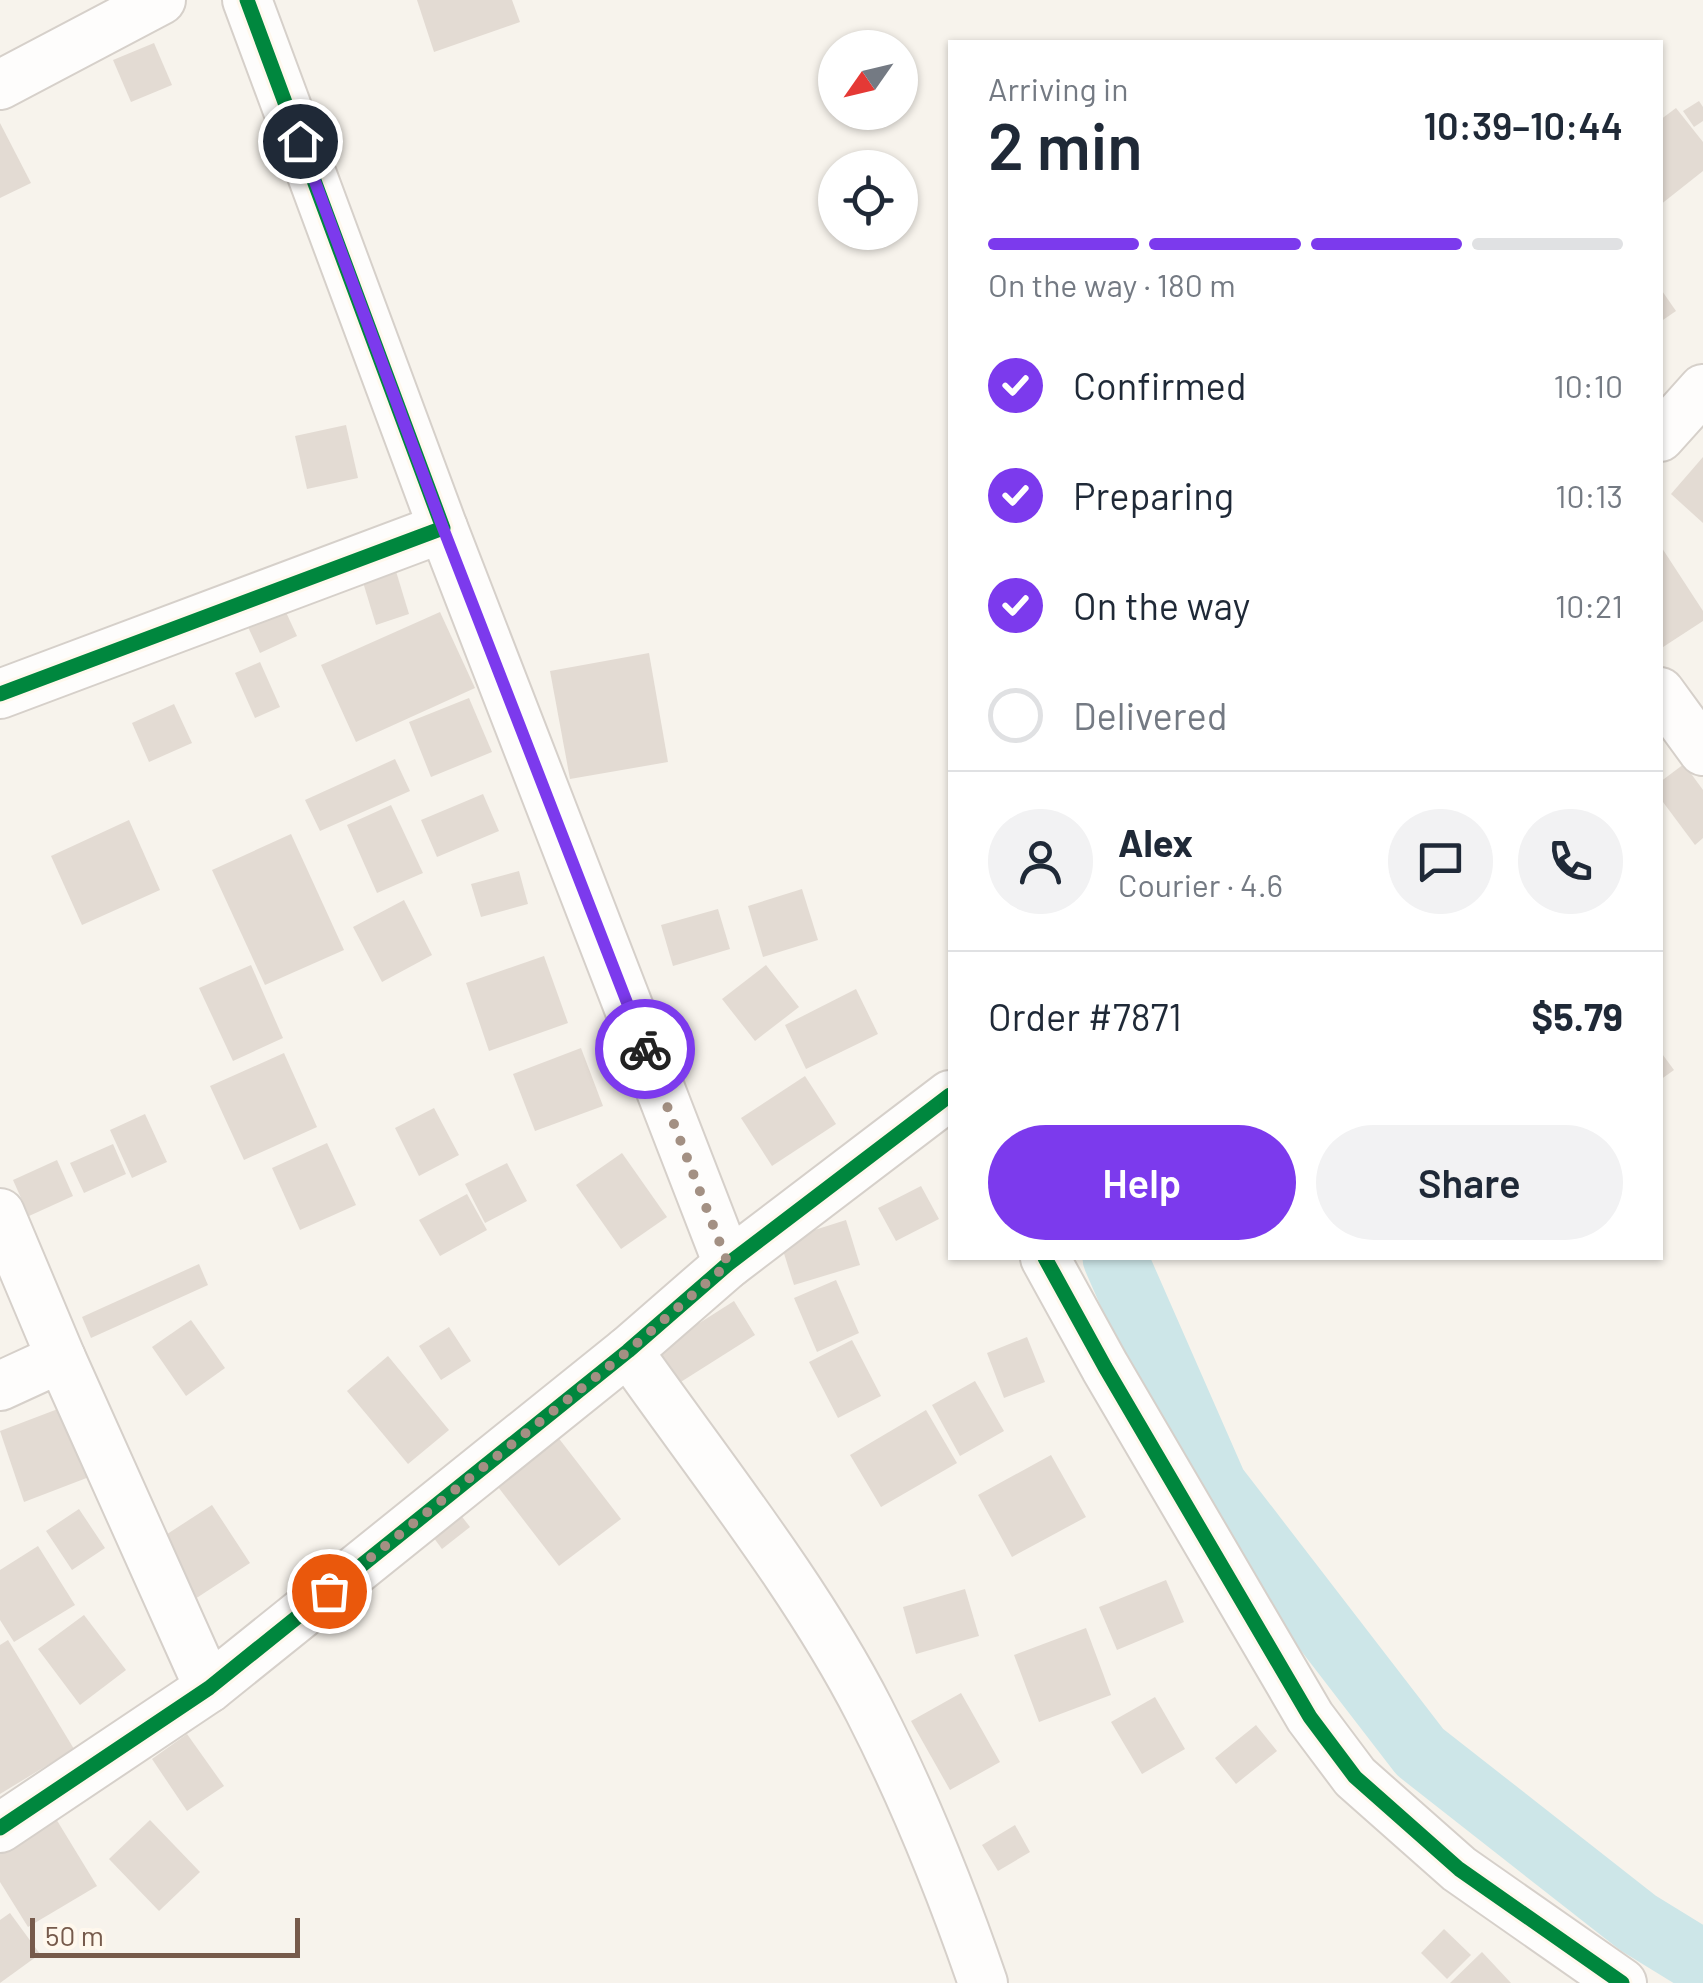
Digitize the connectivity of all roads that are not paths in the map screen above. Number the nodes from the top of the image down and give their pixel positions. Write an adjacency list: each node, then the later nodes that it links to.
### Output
1 (161, 0): 3 (street)
2 (248, 0): 6 (street)
3 (0, 85)
4 (1703, 389): 5 (street)
5 (1663, 434)
6 (443, 528): 7 (street); 13 (street)
7 (0, 694)
8 (1663, 696): 9 (street)
9 (1703, 750)
10 (948, 1097): 13 (street)
11 (0, 1213): 15 (street)
12 (1046, 1260): 20 (street)
13 (728, 1264): 14 (street)
14 (628, 1351): 17 (street); 19 (street)
15 (61, 1358): 16 (street); 17 (street)
16 (0, 1386)
17 (209, 1688): 18 (street)
18 (0, 1828)
19 (983, 1983)
20 (1622, 1983)

